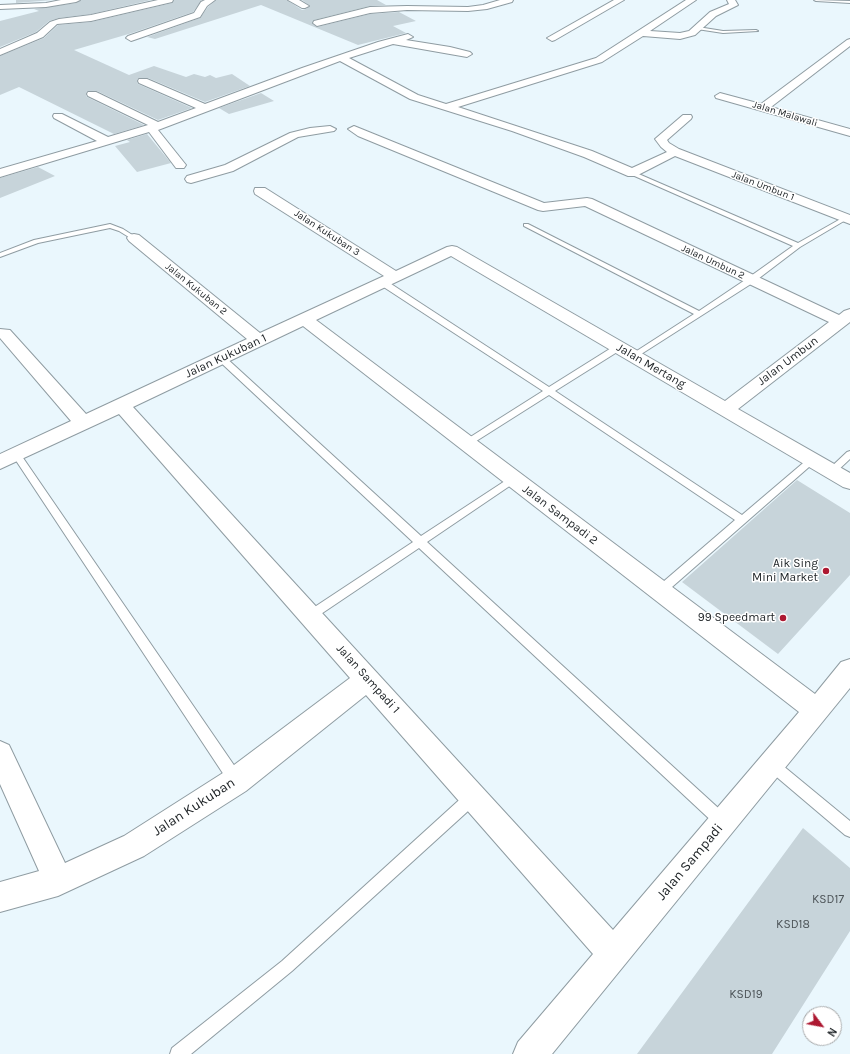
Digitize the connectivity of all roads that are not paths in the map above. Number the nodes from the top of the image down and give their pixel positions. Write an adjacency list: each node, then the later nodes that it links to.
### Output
1 (76, 0): 12 (street)
2 (169, 0): 22 (street)
3 (211, 0): 18 (street)
4 (292, 0): 11 (street)
5 (509, 0): 13 (street)
6 (620, 0): 19 (street)
7 (692, 0): 16 (street)
8 (731, 0): 14 (street)
9 (816, 0): 10 (lane)
10 (850, 2)
11 (305, 6)
12 (0, 8)
13 (317, 22)
14 (698, 28): 15 (lane); 16 (street)
15 (756, 31)
16 (641, 33): 28 (street)
17 (408, 37): 20 (street)
18 (131, 38)
19 (552, 38)
20 (393, 41): 23 (street); 24 (street)
21 (850, 42): 29 (street)
22 (0, 52)
23 (467, 54)
24 (340, 58): 28 (street); 30 (street)
25 (143, 81): 30 (street)
26 (92, 94): 33 (street)
27 (720, 96): 29 (street, Jalan Malawali)
28 (447, 107): 41 (street)
29 (764, 107): 34 (street, Jalan Malawali)
30 (205, 108): 33 (street)
31 (58, 116): 35 (street)
32 (687, 117): 36 (street)
33 (154, 127): 35 (street); 39 (street)
34 (850, 133)
35 (108, 142): 40 (street)
36 (675, 152): 41 (street); 44 (street, Jalan Umbun 1)
37 (27, 154): 38 (street)
38 (0, 162)
39 (180, 165)
40 (0, 173)
41 (632, 173): 47 (lane)
42 (191, 179): 51 (street, Jalan Umbun 2)
43 (260, 191): 50 (street, Jalan Kukuban 3)
44 (848, 219): 47 (lane)
45 (526, 225): 52 (lane)
46 (134, 238): 49 (lane); 56 (street, Jalan Kukuban 2)
47 (798, 246): 51 (lane)
48 (452, 250): 50 (street, Jalan Kukuban 1); 57 (street, Jalan Mertang)
49 (0, 255)
50 (388, 279): 54 (street, Jalan Kukuban 1); 60 (lane)
51 (751, 280): 52 (lane); 53 (street, Jalan Umbun 2)
52 (699, 314): 58 (lane)
53 (845, 318): 62 (street, Jalan Umbun)
54 (304, 319): 56 (street, Jalan Kukuban 1); 64 (street, Jalan Sampadi 2)
55 (4, 333): 63 (street)
56 (258, 340): 59 (street, Jalan Kukuban 1)
57 (619, 347): 58 (street, Jalan Mertang); 60 (lane)
58 (635, 356): 62 (street, Jalan Mertang)
59 (221, 358): 61 (street, Jalan Kukuban 1); 73 (lane)
60 (549, 391): 64 (lane); 72 (lane)
61 (121, 405): 63 (street, Jalan Kukuban 1); 75 (street, Jalan Sampadi 1)
62 (726, 409): 67 (street, Jalan Mertang)
63 (83, 423): 65 (street, Jalan Kukuban 1)
64 (467, 443): 70 (street, Jalan Sampadi 2)
65 (16, 454): 68 (street, Jalan Kukuban 1); 81 (lane)
66 (850, 454): 69 (lane)
67 (812, 460): 69 (street, Jalan Mertang); 72 (lane)
68 (0, 462)
69 (832, 471): 71 (street, Jalan Mertang)
70 (514, 479): 73 (lane); 74 (street, Jalan Sampadi 2)
71 (850, 482)
72 (742, 520): 74 (lane)
73 (420, 542): 75 (lane); 83 (lane)
74 (660, 591): 78 (street, Jalan Sampadi 2)
75 (311, 615): 77 (street, Jalan Sampadi 1)
76 (850, 670): 78 (street, Jalan Sampadi)
77 (368, 679): 81 (street, Jalan Kukuban); 82 (street, Jalan Sampadi 1)
78 (816, 710): 80 (street, Jalan Sampadi)
79 (0, 754): 85 (street)
80 (771, 764): 83 (street, Jalan Sampadi); 84 (lane)
81 (236, 781): 85 (street, Jalan Kukuban)
82 (473, 797): 87 (street, Jalan Sampadi 1); 88 (lane)
83 (724, 822): 87 (street, Jalan Sampadi)
84 (850, 830)
85 (58, 881): 86 (street, Jalan Kukuban)
86 (0, 898)
87 (614, 954): 89 (street, Jalan Sampadi)
88 (178, 1054)
89 (530, 1054)

